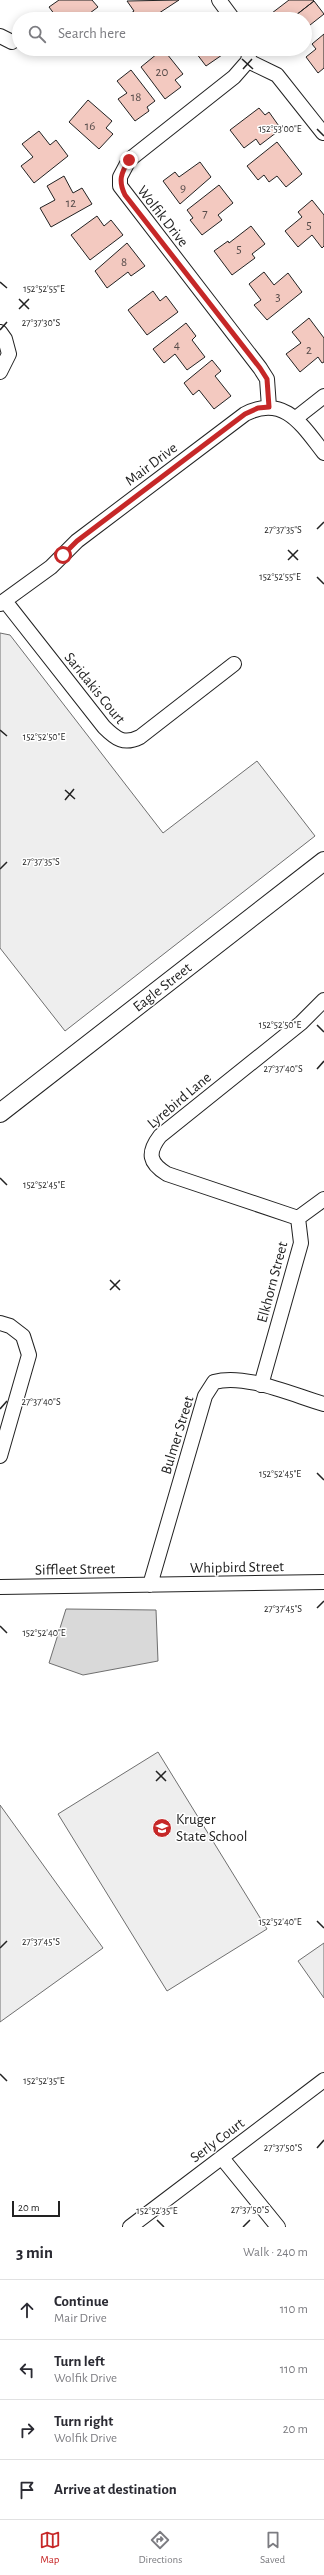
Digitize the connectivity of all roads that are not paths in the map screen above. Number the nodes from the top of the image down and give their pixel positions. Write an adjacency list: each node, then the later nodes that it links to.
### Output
1 (219, 0): 2 (street)
2 (228, 12)
3 (248, 56): 9 (street, Wolfik Drive)
4 (250, 56): 5 (street)
5 (323, 133)
6 (0, 332): 7 (street)
7 (0, 372)
8 (324, 396): 10 (street)
9 (269, 407): 10 (street); 12 (street, Mair Drive)
10 (296, 418): 11 (street)
11 (324, 453)
12 (2, 602): 13 (street, Saridakis Court)
13 (234, 664)
14 (324, 861): 16 (street, Eagle Street)
15 (324, 1000): 18 (street, Lyrebird Lane)
16 (0, 1113)
17 (324, 1199): 18 (street)
18 (298, 1218): 20 (street, Elkhorn Street)
19 (0, 1323): 22 (street)
20 (261, 1385): 21 (street, Bulmer Street); 24 (street, Bulmer Street)
21 (324, 1404)
22 (0, 1456)
23 (324, 1582): 24 (street, Whipbird Street)
24 (150, 1585): 25 (street, Siffleet Street)
25 (0, 1587)
26 (324, 2080): 27 (street, Serly Court)
27 (222, 2158): 28 (street, Serly Court); 29 (street)
28 (130, 2227)
29 (278, 2227)

